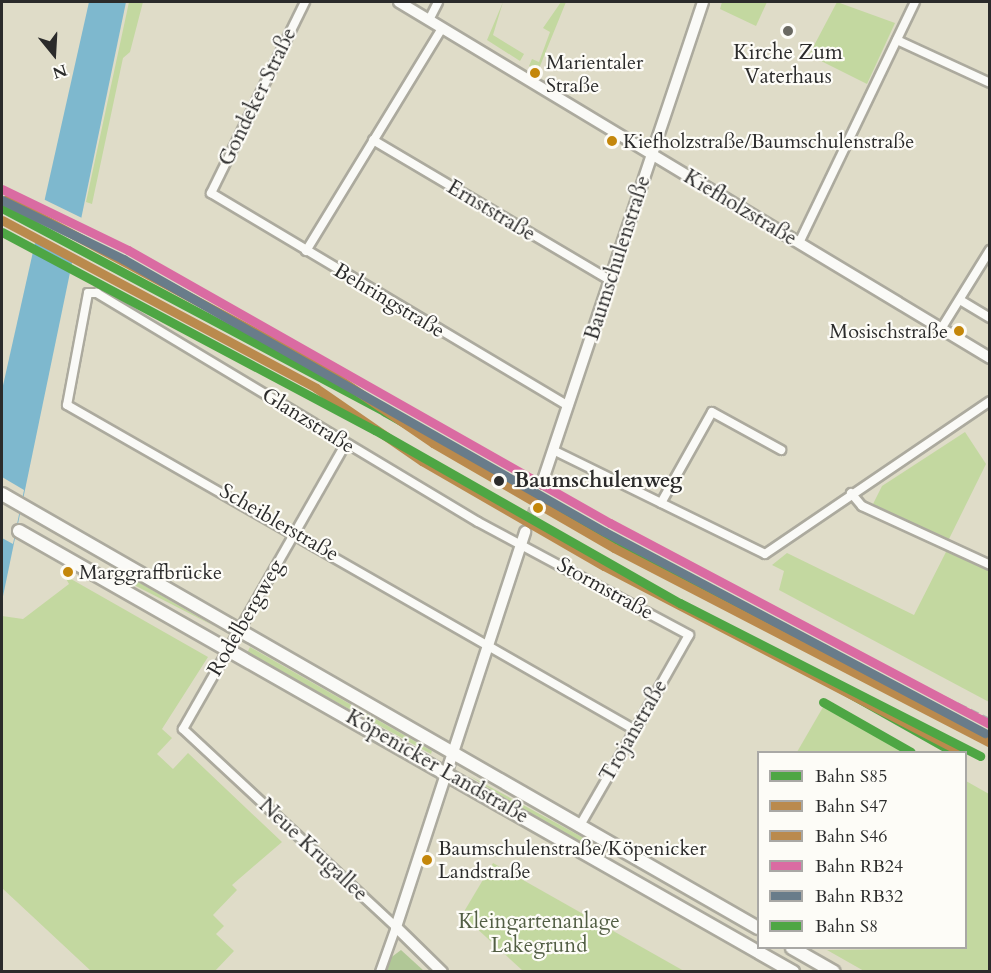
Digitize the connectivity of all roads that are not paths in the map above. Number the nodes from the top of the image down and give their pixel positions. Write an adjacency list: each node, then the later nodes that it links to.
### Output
1 (305, 2): 12 (street, Gondeker Straße)
2 (399, 2): 6 (street, Kiefholzstraße)
3 (438, 2): 6 (street)
4 (704, 2): 11 (street, Baumschulenstraße)
5 (915, 2): 8 (street)
6 (429, 20): 7 (street, Kiefholzstraße)
7 (442, 28): 10 (street); 11 (street, Kiefholzstraße)
8 (897, 40): 9 (street); 13 (street)
9 (990, 83)
10 (373, 140): 15 (street); 16 (street, Ernststraße)
11 (652, 155): 13 (street, Kiefholzstraße); 16 (street, Baumschulenstraße)
12 (211, 193): 15 (street, Behringstraße)
13 (799, 243): 20 (street, Kiefholzstraße)
14 (990, 250): 18 (street)
15 (306, 251): 23 (street, Behringstraße)
16 (610, 280): 23 (street, Baumschulenstraße)
17 (98, 293): 24 (street, Glanzstraße); 32 (street, Scheiblerstraße)
18 (960, 300): 19 (street); 20 (street)
19 (990, 318)
20 (941, 329): 21 (street, Kiefholzstraße)
21 (990, 358)
22 (990, 402): 28 (street)
23 (568, 406): 25 (street, Baumschulenstraße)
24 (345, 445): 32 (street, Rodelbergweg); 35 (street, Glanzstraße)
25 (554, 450): 27 (street, Baumschulenstraße); 30 (street)
26 (781, 450): 30 (street)
27 (543, 480)
28 (851, 493): 30 (street); 36 (street)
29 (2, 494): 34 (main road, Köpenicker Landstraße)
30 (661, 503)
31 (19, 531): 37 (main road, Köpenicker Landstraße)
32 (294, 532): 38 (street, Rodelbergweg); 40 (street, Scheiblerstraße)
33 (525, 532): 35 (street)
34 (70, 534): 37 (main road); 38 (main road, Köpenicker Landstraße)
35 (521, 545): 39 (street, Stormstraße); 40 (street)
36 (990, 565)
37 (79, 566): 41 (main road, Köpenicker Landstraße)
38 (238, 632): 41 (street, Rodelbergweg); 44 (main road, Köpenicker Landstraße)
39 (689, 635): 43 (street, Trojanstraße)
40 (489, 644): 43 (street, Scheiblerstraße); 44 (street)
41 (228, 648): 42 (street, Rodelbergweg); 45 (main road, Köpenicker Landstraße)
42 (183, 729): 47 (street, Neue Krugallee)
43 (635, 730): 46 (street, Trojanstraße)
44 (452, 756): 45 (street); 46 (main road, Köpenicker Landstraße)
45 (447, 771): 47 (street); 52 (main road, Köpenicker Landstraße)
46 (579, 827): 48 (main road, Köpenicker Landstraße)
47 (396, 927): 50 (street); 51 (street, Neue Krugallee)
48 (757, 927)
49 (794, 949): 53 (main road)
50 (380, 972)
51 (442, 972)
52 (793, 972)
53 (834, 972)

